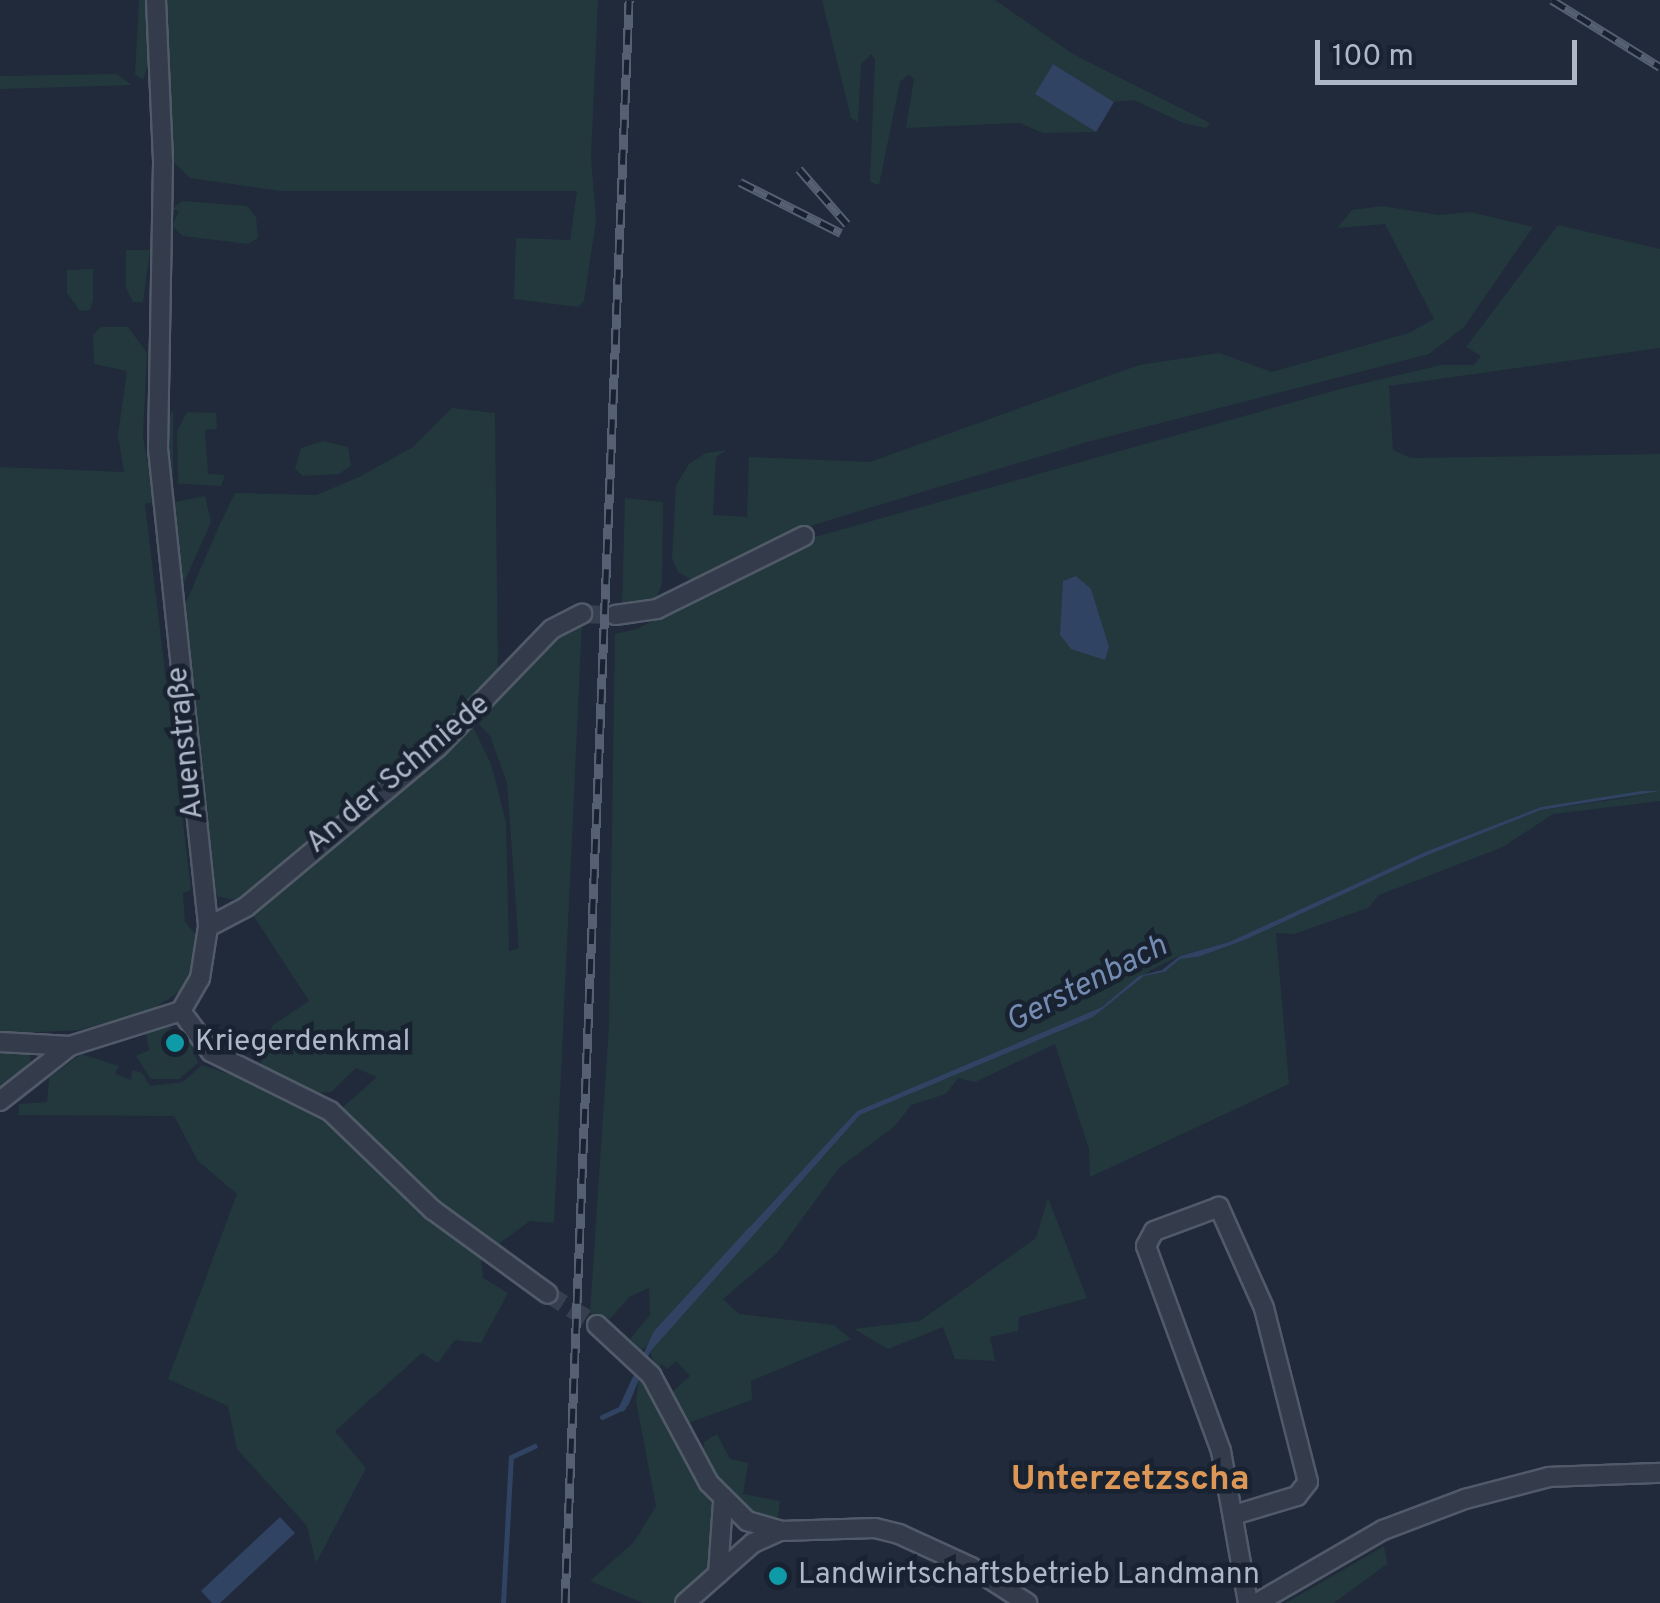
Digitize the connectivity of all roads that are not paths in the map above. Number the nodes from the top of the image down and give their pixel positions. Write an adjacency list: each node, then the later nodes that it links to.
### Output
1 (156, 0): 5 (street, Auenstraße)
2 (804, 536): 4 (street)
3 (582, 614): 5 (street, An der Schmiede)
4 (615, 615)
5 (208, 927): 6 (street, Auenstraße)
6 (181, 1011): 8 (street); 10 (street)
7 (0, 1042): 8 (street)
8 (70, 1046): 9 (street)
9 (0, 1101)
10 (548, 1294)
11 (597, 1325): 13 (street)
12 (1660, 1472): 20 (street)
13 (722, 1503): 15 (street); 16 (street)
14 (1234, 1515): 14 (street); 19 (street)
15 (780, 1531): 16 (street); 18 (street)
16 (718, 1574): 17 (street)
17 (684, 1603)
18 (1027, 1603)
19 (1248, 1603)
20 (1257, 1603)

